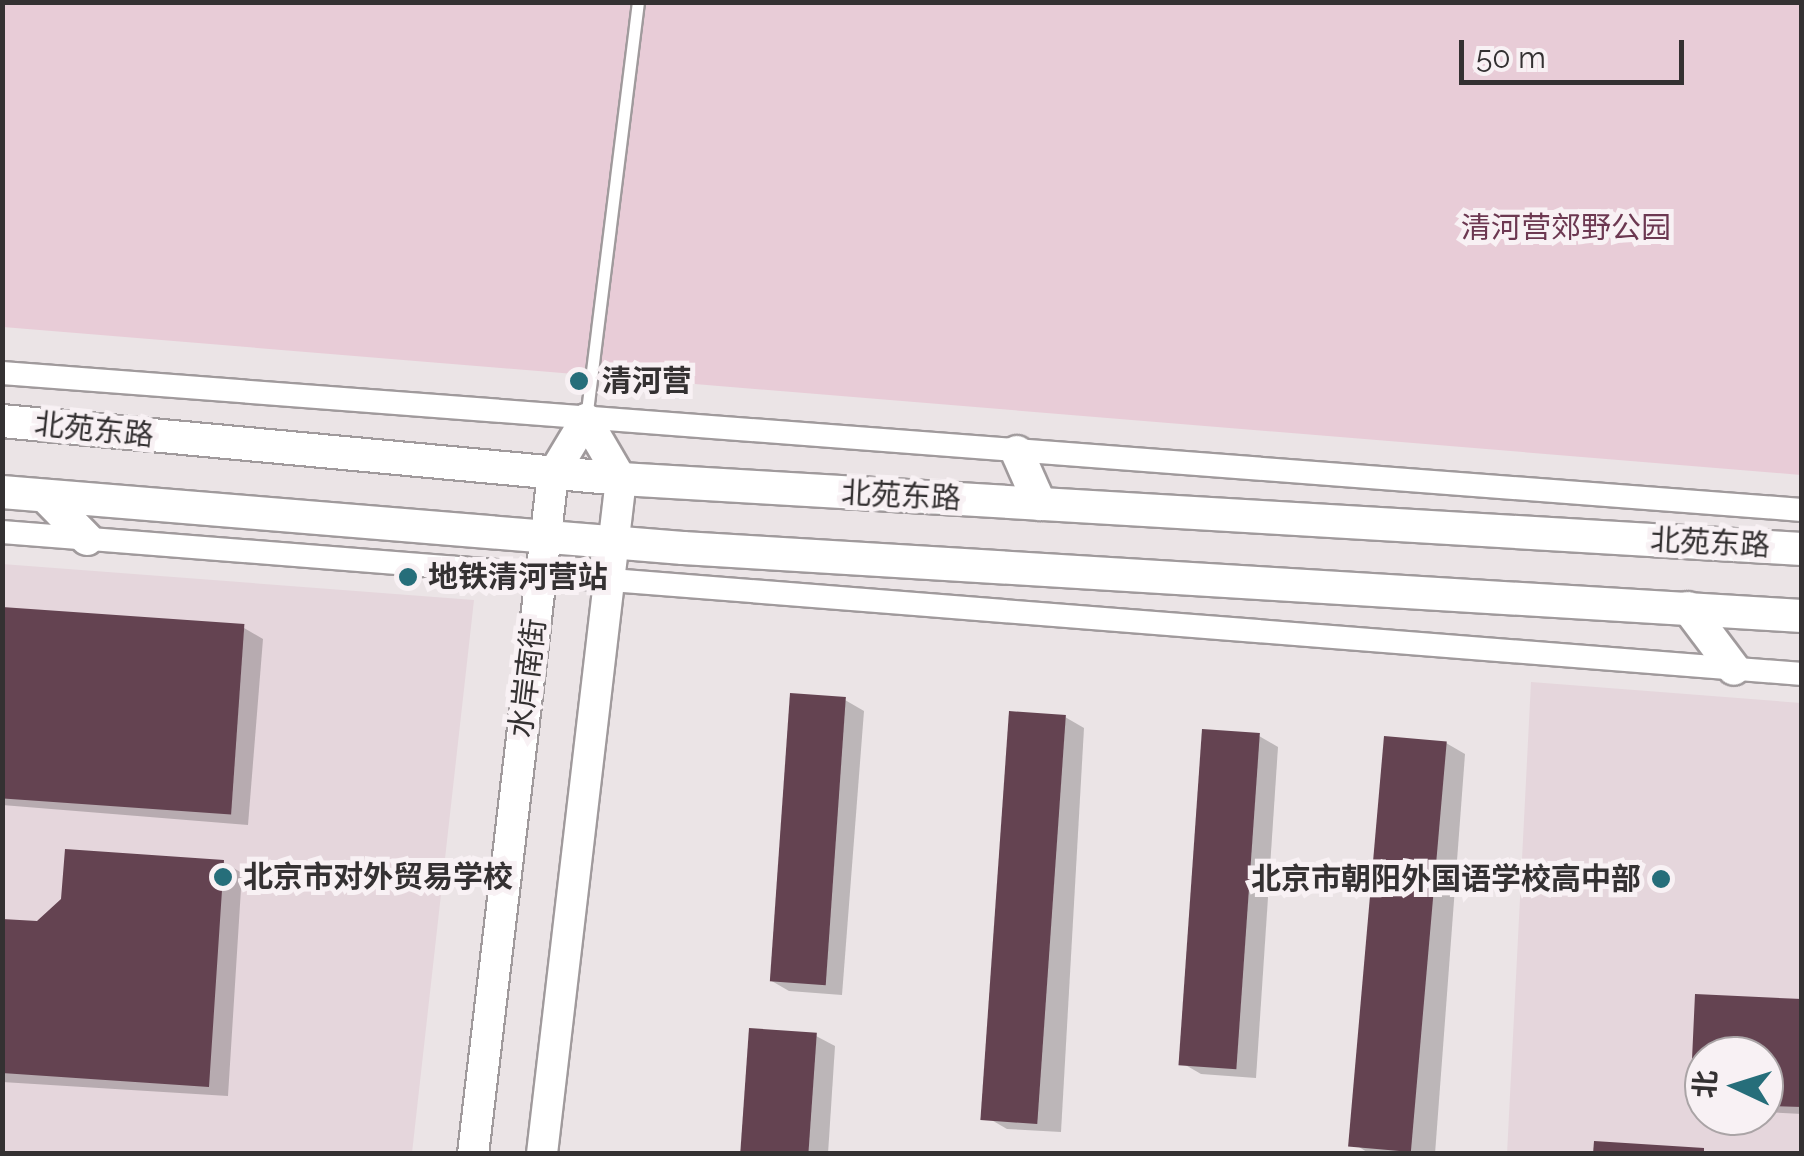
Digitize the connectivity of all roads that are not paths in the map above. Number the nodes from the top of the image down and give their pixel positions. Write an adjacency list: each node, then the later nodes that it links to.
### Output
1 (638, 2): 3 (lane)
2 (2, 373): 3 (street)
3 (586, 419): 5 (street); 6 (street, 水岸南街); 7 (street)
4 (2, 421): 6 (main road, 北苑东路)
5 (1017, 452): 10 (main road); 11 (street)
6 (553, 474): 7 (main road, 北苑东路); 13 (street, 水岸南街)
7 (621, 479): 10 (main road, 北苑东路); 15 (street)
8 (2, 492): 9 (main road)
9 (45, 496): 13 (main road); 14 (main road)
10 (1040, 504): 16 (main road, 北苑东路)
11 (1802, 510)
12 (2, 532): 14 (street)
13 (545, 536): 15 (main road); 17 (street, 水岸南街)
14 (88, 539): 17 (street)
15 (616, 542): 18 (street); 19 (main road)
16 (1802, 549)
17 (540, 579): 18 (street); 23 (street, 水岸南街)
18 (609, 584): 21 (street); 24 (street)
19 (1688, 608): 20 (main road); 21 (main road)
20 (1802, 616)
21 (1734, 670): 22 (street)
22 (1802, 674)
23 (473, 1154)
24 (542, 1154)

